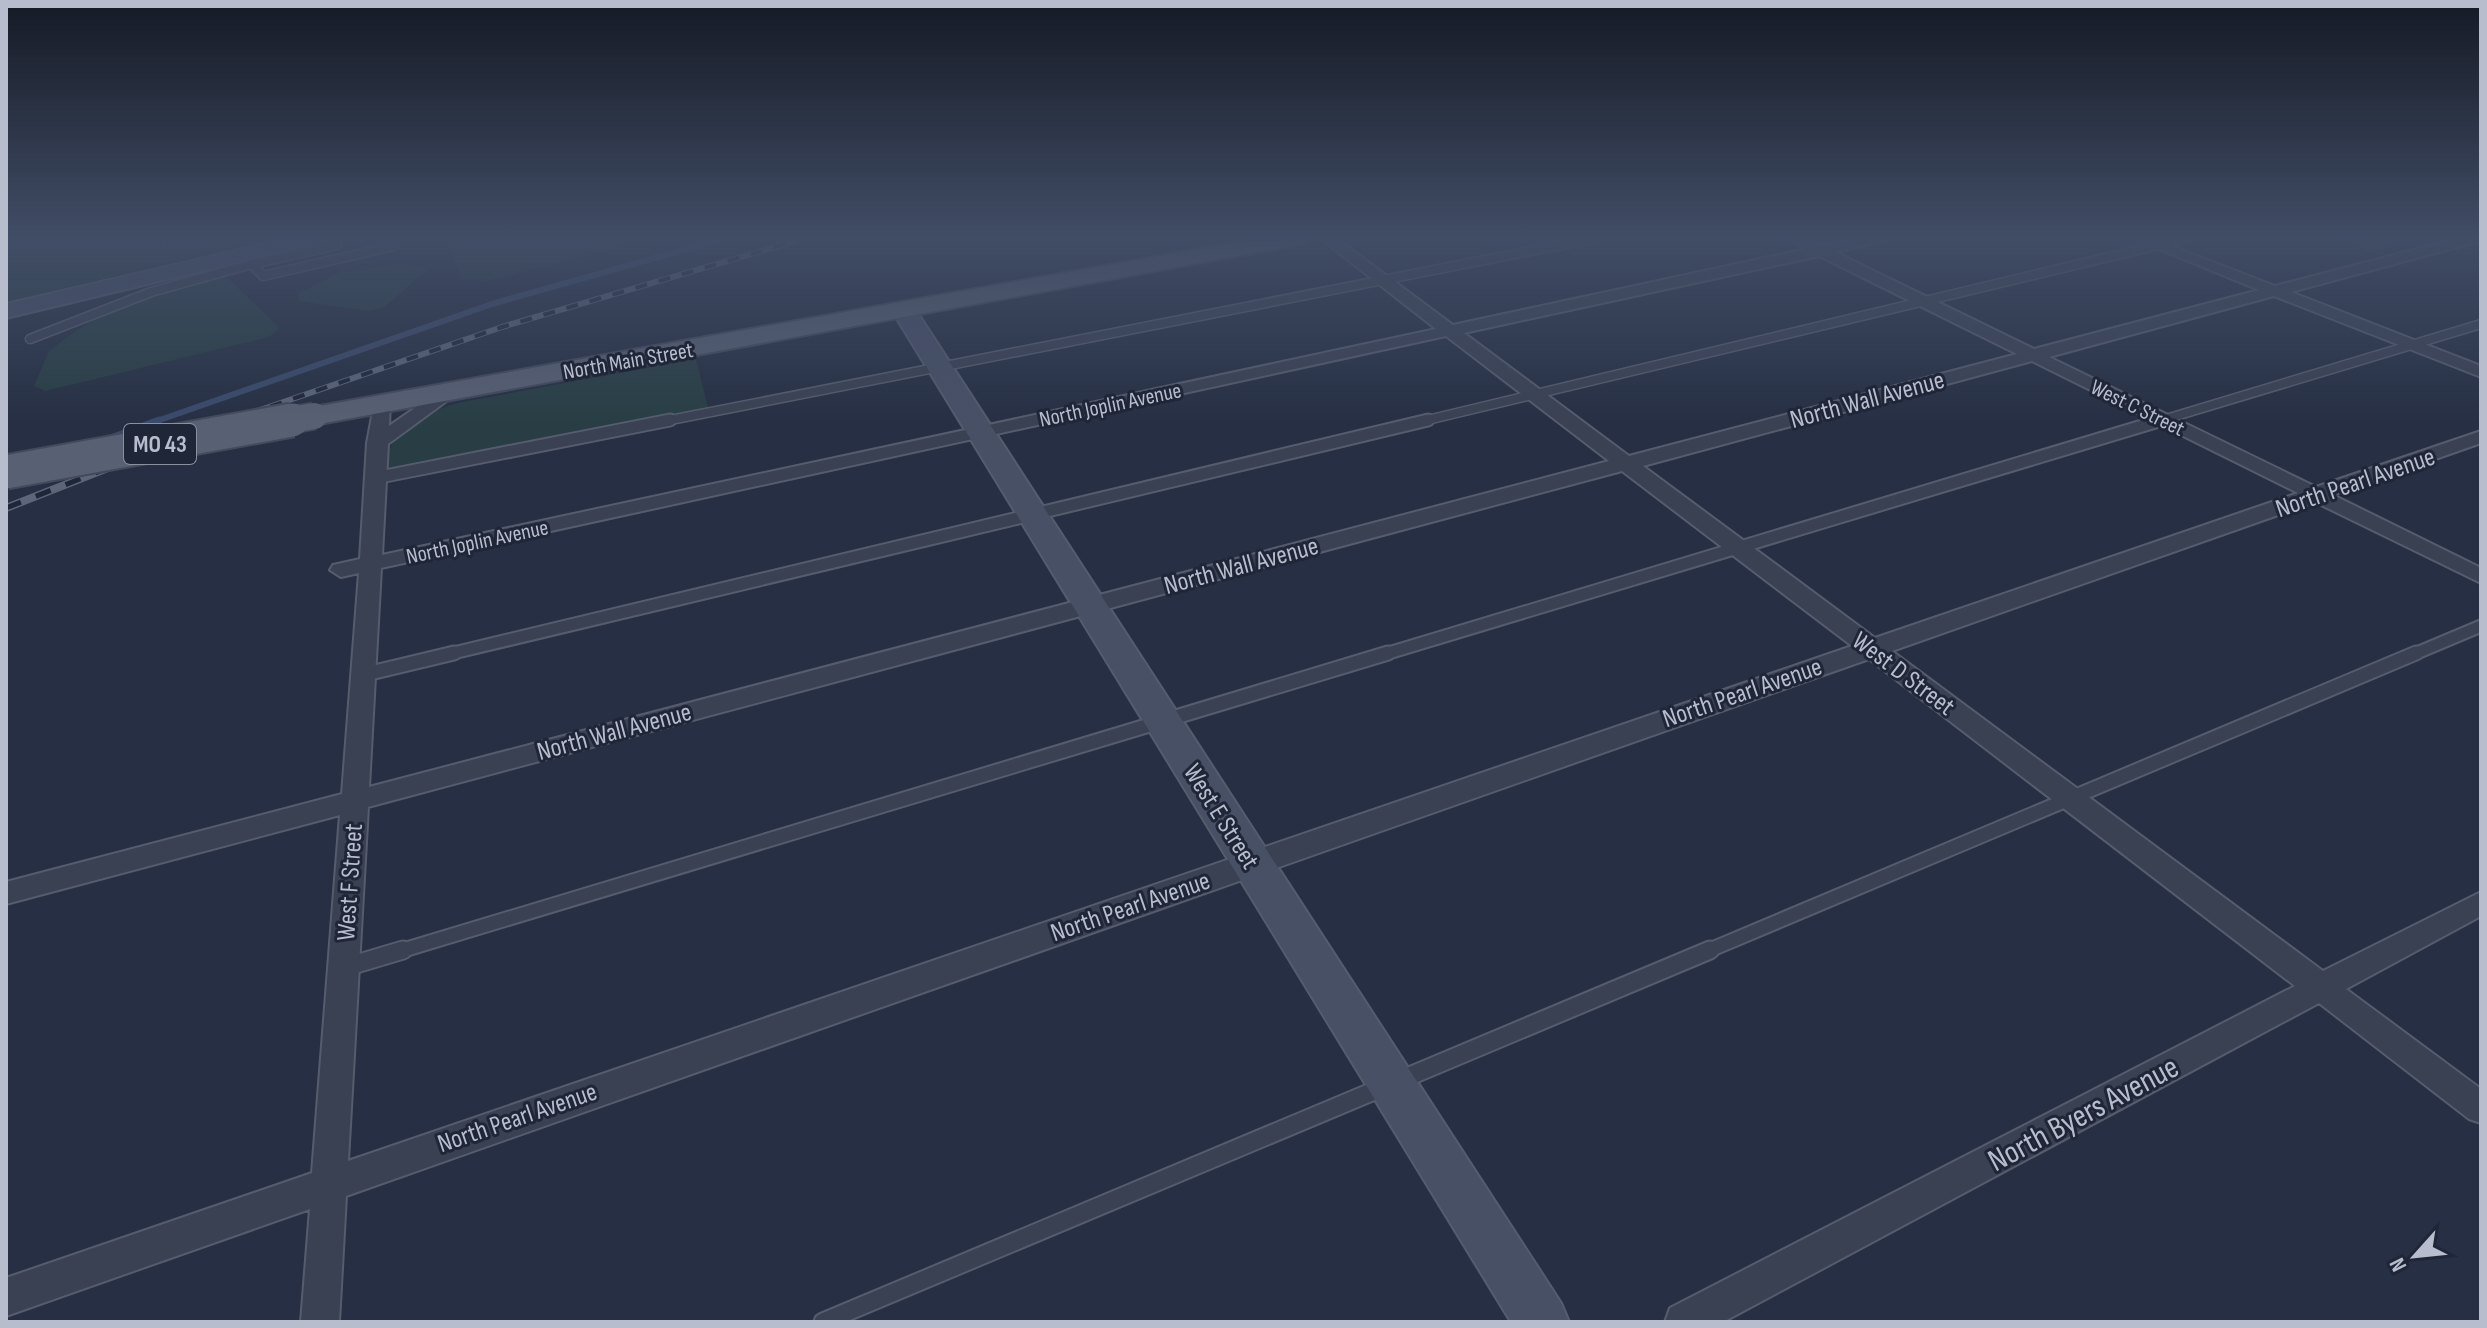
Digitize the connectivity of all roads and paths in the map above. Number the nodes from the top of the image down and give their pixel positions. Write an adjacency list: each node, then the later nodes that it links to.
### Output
1 (53, 300): 12 (street)
2 (130, 300): 15 (lane)
3 (953, 300): 11 (main road, North Main Street / MO 43)
4 (1281, 300): 18 (lane)
5 (1409, 300): 14 (street, West D Street)
6 (1591, 300): 14 (street, North Joplin Avenue)
7 (1927, 300): 10 (lane)
8 (2241, 300): 17 (street, North Wall Avenue)
9 (2298, 300): 16 (street)
10 (1923, 301): 17 (street, West C Street); 21 (lane)
11 (903, 309): 18 (street, West E Street); 20 (main road, North Main Street / MO 43)
12 (6, 311)
13 (2481, 324): 16 (lane)
14 (1449, 331): 21 (street, West D Street); 24 (street, North Joplin Avenue)
15 (30, 339)
16 (2412, 345): 19 (street); 23 (lane)
17 (2033, 355): 23 (street, West C Street); 27 (street, North Wall Avenue)
18 (939, 367): 24 (street, West E Street); 29 (lane)
19 (2481, 372)
20 (450, 392): 22 (main road, North Main Street / MO 43); 26 (street)
21 (1533, 395): 27 (street, West D Street); 31 (lane)
22 (381, 404): 26 (street, West F Street); 28 (main road, North Main Street / MO 43, bridge)
23 (2164, 420): 30 (street, West C Street); 32 (lane)
24 (981, 433): 31 (street, West E Street); 33 (street, North Joplin Avenue)
25 (2481, 437): 30 (street, North Pearl Avenue)
26 (377, 443): 29 (street, West F Street)
27 (1624, 463): 32 (street, West D Street); 35 (street, North Wall Avenue)
28 (6, 472)
29 (375, 478): 33 (street, West F Street)
30 (2317, 495): 34 (street, West C Street); 37 (street, North Pearl Avenue)
31 (1032, 515): 35 (street, West E Street); 38 (lane)
32 (1738, 548): 37 (street, West D Street); 39 (lane)
33 (355, 567): 38 (street, West F Street)
34 (2481, 576)
35 (1089, 605): 39 (street, West E Street); 41 (street, North Wall Avenue)
36 (2481, 626): 40 (lane)
37 (1871, 647): 40 (street, West D Street); 42 (street, North Pearl Avenue)
38 (362, 675): 41 (street, West F Street)
39 (1163, 721): 42 (street, West E Street); 45 (lane)
40 (2070, 798): 46 (street, West D Street); 47 (lane)
41 (354, 800): 43 (street, North Wall Avenue); 45 (street, West F Street)
42 (1252, 863): 47 (street, West E Street); 49 (street, North Pearl Avenue)
43 (6, 893)
44 (2481, 903): 46 (street, North Byers Avenue)
45 (343, 968): 49 (street, West F Street)
46 (2321, 988): 48 (street, West D Street); 54 (street, North Byers Avenue)
47 (1391, 1084): 52 (lane); 53 (street, West E Street)
48 (2481, 1108)
49 (329, 1182): 50 (street, North Pearl Avenue); 51 (street, West F Street)
50 (6, 1297)
51 (320, 1322)
52 (823, 1322)
53 (1542, 1322)
54 (1684, 1322)

